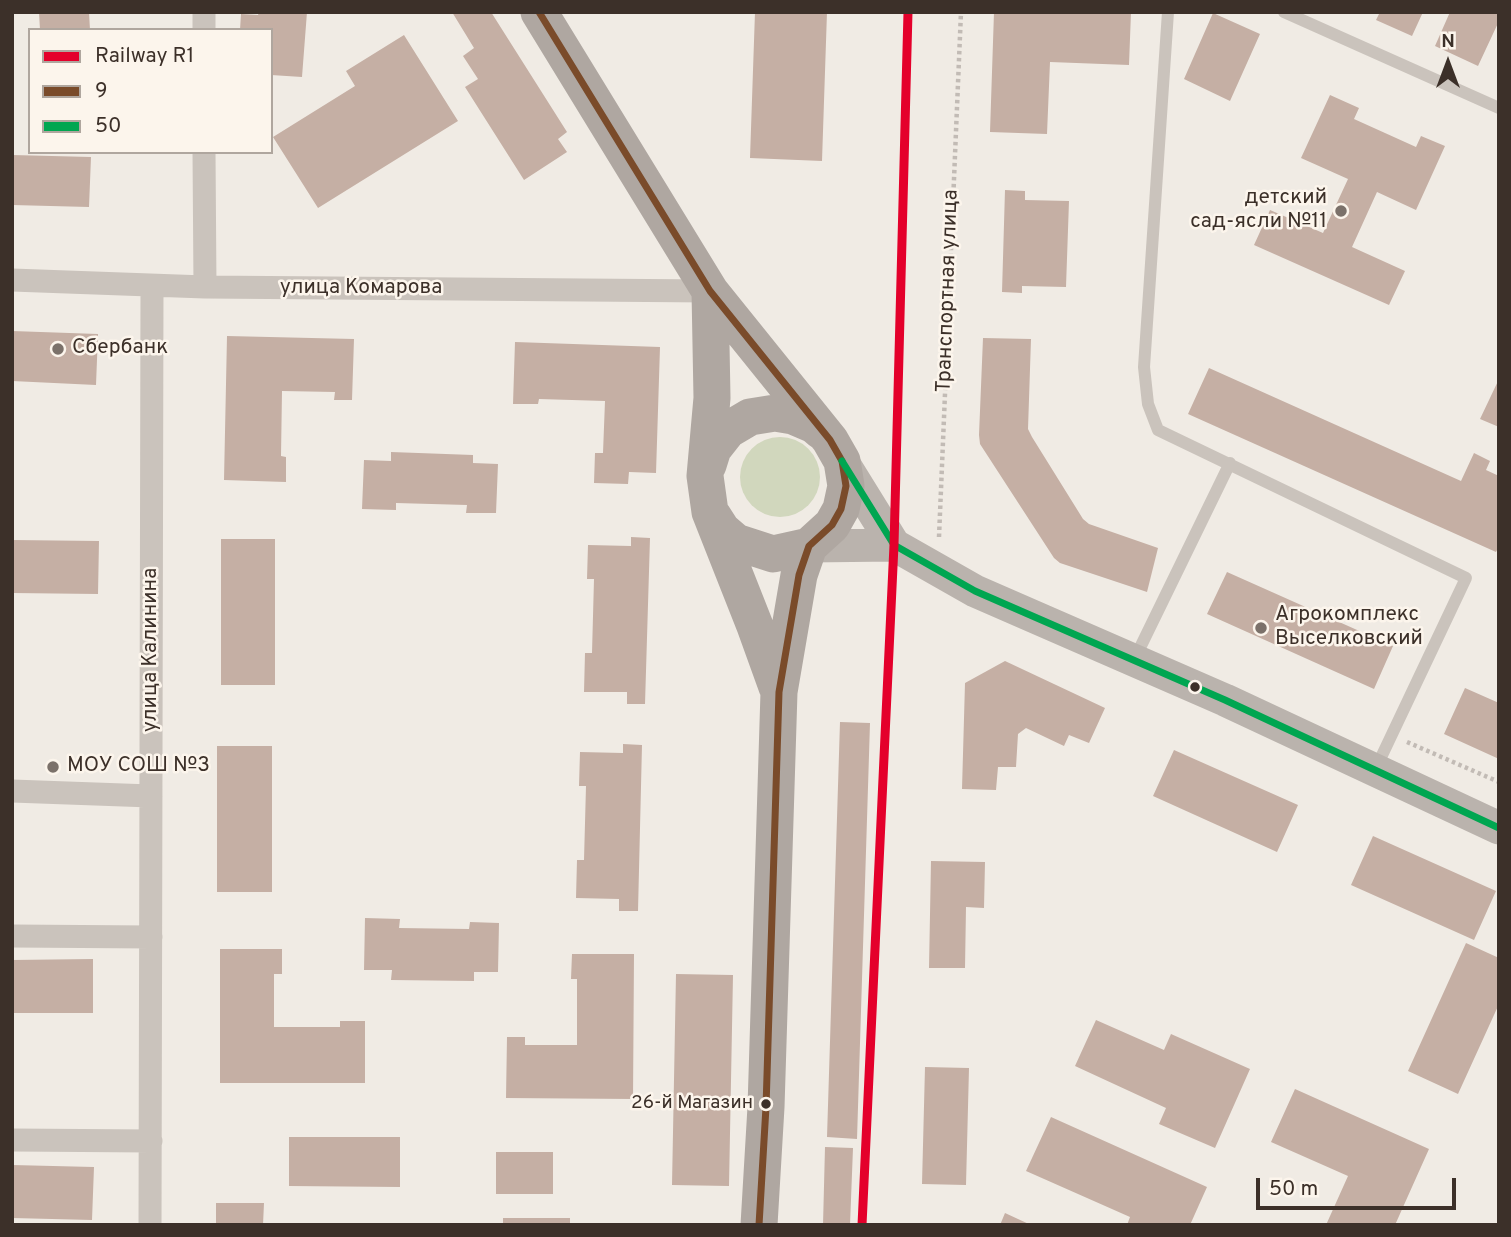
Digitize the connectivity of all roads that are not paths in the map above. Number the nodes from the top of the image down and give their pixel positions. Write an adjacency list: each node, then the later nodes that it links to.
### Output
1 (539, 12): 9 (main road)
2 (1168, 12): 11 (lane)
3 (1284, 12): 4 (lane)
4 (1499, 108)
5 (204, 154): 8 (street)
6 (12, 280): 7 (street, улица Комарова)
7 (152, 286): 8 (street, улица Комарова); 20 (street, улица Калинина)
8 (205, 288): 9 (street, улица Комарова)
9 (710, 292): 10 (main road); 12 (main road)
10 (836, 451): 12 (main road); 14 (main road); 15 (main road)
11 (1230, 463): 16 (lane); 18 (lane)
12 (705, 476): 13 (main road)
13 (710, 512): 15 (main road); 17 (main road)
14 (894, 545): 15 (main road); 16 (main road)
15 (809, 546): 17 (main road)
16 (1134, 660): 18 (main road)
17 (779, 692): 27 (main road)
18 (1375, 770): 21 (main road)
19 (12, 790): 20 (street)
20 (151, 796): 23 (street, улица Калинина)
21 (1499, 828)
22 (12, 936): 23 (street)
23 (151, 937): 25 (street, улица Калинина)
24 (12, 1140): 25 (street)
25 (151, 1141): 26 (street, улица Калинина)
26 (150, 1225)
27 (759, 1225)

